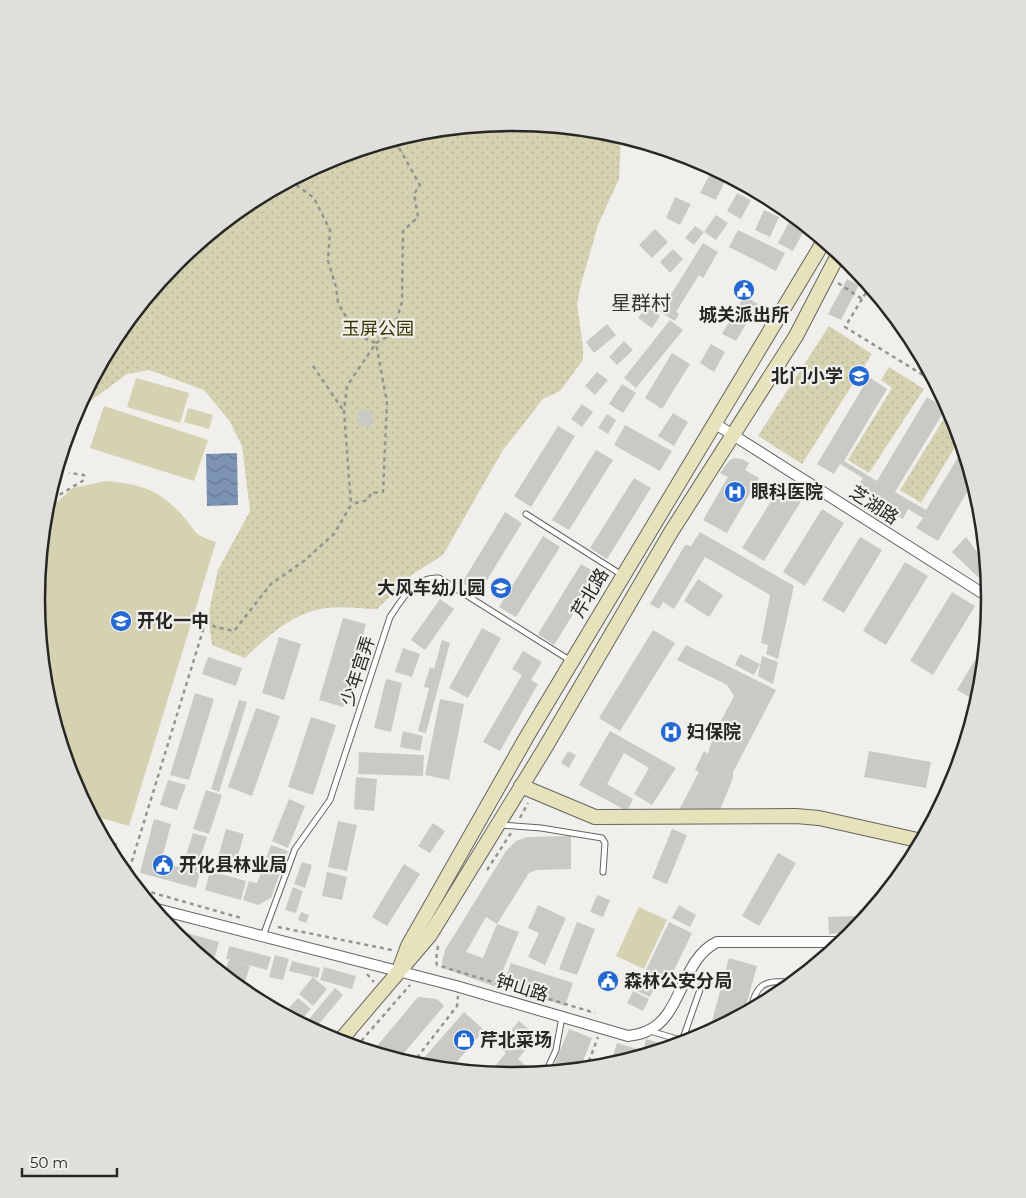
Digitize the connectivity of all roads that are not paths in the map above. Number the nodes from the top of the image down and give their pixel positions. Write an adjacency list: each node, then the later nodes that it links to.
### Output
1 (821, 246): 3 (main road, 芹北路)
2 (836, 260): 4 (main road, 芹北路)
3 (714, 423): 4 (street, 芝湖路); 6 (main road, 芹北路)
4 (733, 434): 7 (street, 芝湖路); 10 (main road, 芹北路)
5 (526, 514): 6 (lane)
6 (622, 576): 8 (main road, 芹北路)
7 (981, 592)
8 (571, 661): 9 (main road, 芹北路); 16 (lane, 少年宫弄)
9 (526, 738): 10 (main road); 18 (main road, 芹北路)
10 (544, 748): 11 (main road, 芹北路)
11 (521, 786): 12 (main road, 芹北路); 13 (main road)
12 (498, 825): 14 (lane); 18 (main road, 芹北路)
13 (914, 839)
14 (603, 872)
15 (164, 911): 16 (street, 钟山路)
16 (262, 936): 18 (street, 钟山路)
17 (831, 942): 23 (street)
18 (398, 970): 22 (street, 钟山路); 25 (main road, 芹北路)
19 (782, 982): 21 (lane)
20 (702, 984): 24 (lane)
21 (755, 999)
22 (562, 1017): 23 (street, 钟山路); 27 (lane)
23 (649, 1031): 26 (lane)
24 (686, 1033)
25 (345, 1035)
26 (672, 1039)
27 (549, 1066)

